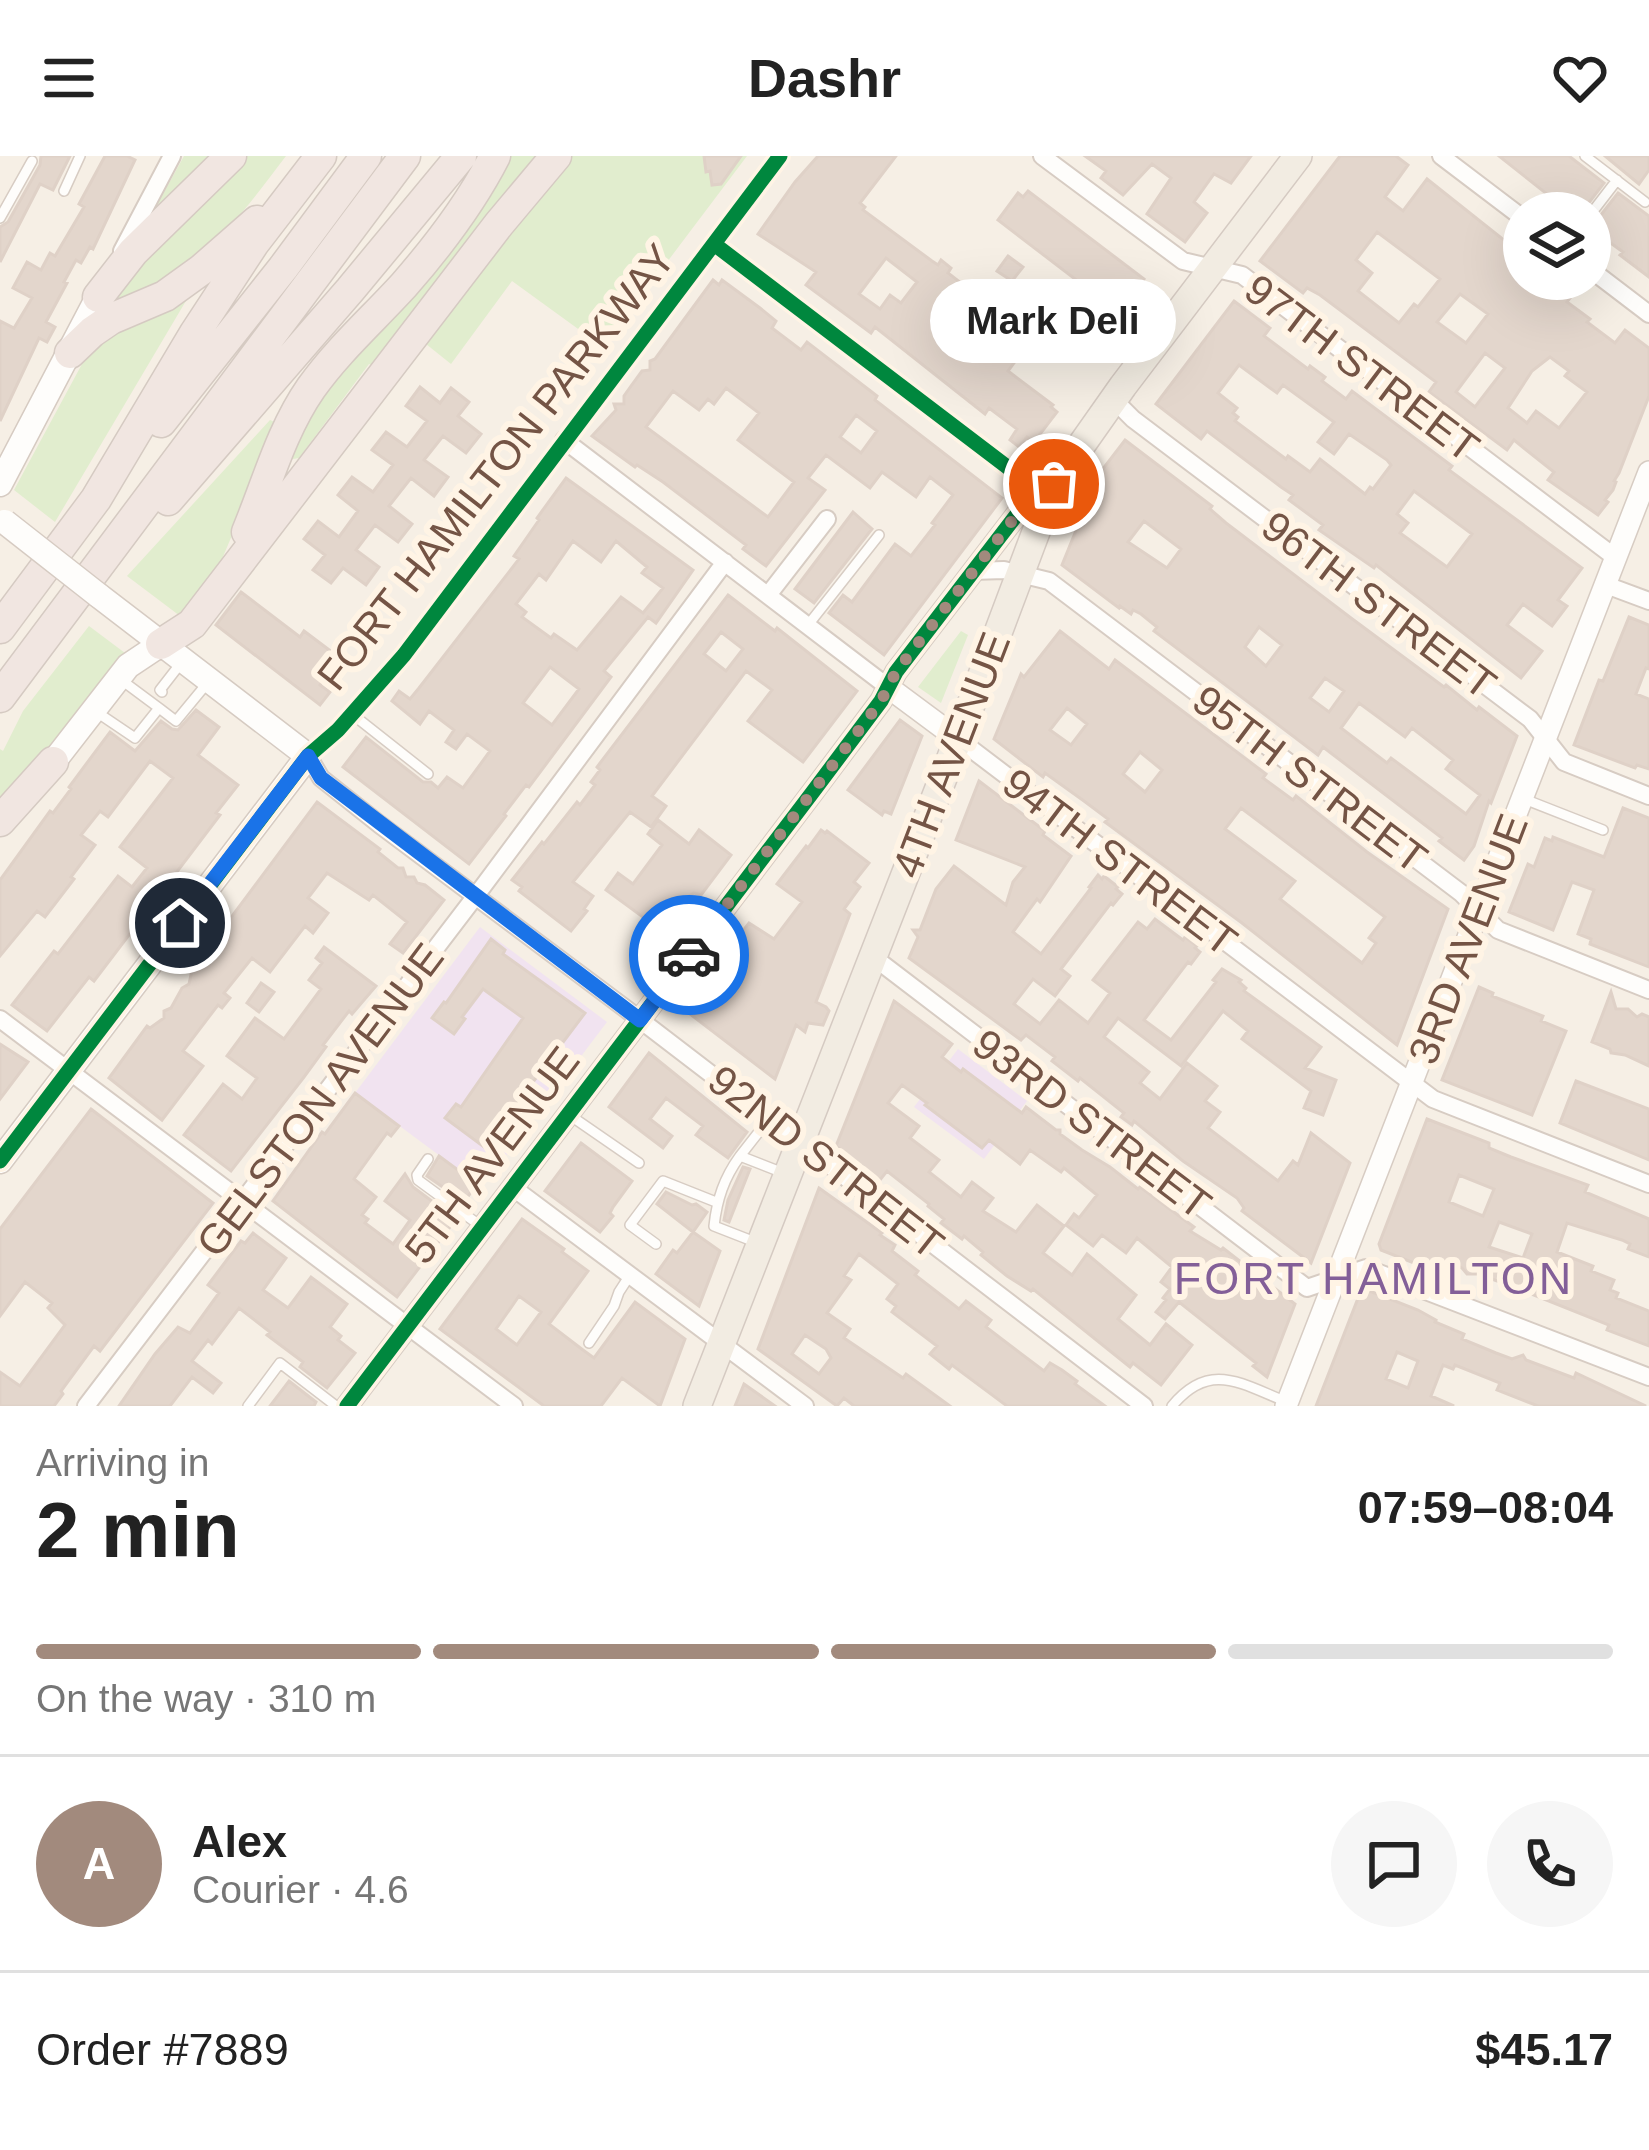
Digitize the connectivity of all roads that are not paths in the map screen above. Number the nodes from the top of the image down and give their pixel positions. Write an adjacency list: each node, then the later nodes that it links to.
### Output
1 (80, 156): 18 (lane)
2 (172, 156): 26 (street)
3 (231, 156): 26 (highway)
4 (366, 156): 36 (highway)
5 (385, 156): 50 (highway)
6 (405, 156): 38 (highway)
7 (461, 156): 38 (highway)
8 (495, 156): 41 (highway)
9 (556, 156): 41 (highway)
10 (780, 156): 23 (street, FORT HAMILTON PARKWAY)
11 (1042, 156): 24 (street, 97TH STREET)
12 (1298, 156): 24 (main road, 4TH AVENUE)
13 (1441, 156): 21 (street)
14 (1585, 156): 17 (lane)
15 (321, 157): 28 (highway); 36 (highway)
16 (32, 161): 22 (lane)
17 (1617, 180): 19 (lane); 20 (lane)
18 (64, 191)
19 (1608, 192)
20 (1645, 202)
21 (1503, 203)
22 (0, 218)
23 (713, 244): 30 (street, FORT HAMILTON PARKWAY); 33 (street)
24 (1214, 268): 29 (main road, 4TH AVENUE); 39 (street, 97TH STREET)
25 (1611, 285): 27 (street)
26 (98, 297): 28 (main road)
27 (1649, 314)
28 (70, 353): 32 (main road)
29 (1113, 399): 33 (main road, 4TH AVENUE); 61 (street, 96TH STREET)
30 (564, 440): 40 (street, 94TH STREET); 57 (street, FORT HAMILTON PARKWAY)
31 (1649, 472): 39 (street, 3RD AVENUE)
32 (0, 484)
33 (1048, 498): 42 (street, 5TH AVENUE); 43 (main road, 4TH AVENUE)
34 (826, 519): 45 (street)
35 (3, 520): 49 (main road, 92ND STREET, bridge)
36 (76, 527): 48 (highway)
37 (879, 535): 47 (lane)
38 (116, 539): 54 (highway)
39 (1616, 558): 44 (street, 3RD AVENUE)
40 (725, 562): 45 (street, 94TH STREET); 70 (street, GELSTON AVENUE)
41 (231, 571): 49 (highway)
42 (973, 571): 43 (street, 95TH STREET); 53 (street, 5TH AVENUE)
43 (1021, 572): 60 (main road, 4TH AVENUE); 72 (street, 95TH STREET)
44 (1606, 585): 46 (street); 61 (street, 3RD AVENUE)
45 (768, 595): 47 (street, 94TH STREET)
46 (1649, 602)
47 (808, 626): 53 (street, 94TH STREET)
48 (0, 628)
49 (161, 644): 51 (main road); 52 (main road, 92ND STREET); 55 (lane)
50 (0, 664)
51 (118, 678): 55 (lane); 56 (main road)
52 (209, 680): 55 (lane); 62 (main road, 92ND STREET)
53 (888, 687): 60 (street, 94TH STREET); 73 (street, 5TH AVENUE)
54 (0, 697)
55 (150, 702): 59 (lane)
56 (93, 710): 59 (lane); 63 (main road)
57 (352, 714): 62 (street, FORT HAMILTON PARKWAY); 64 (lane)
58 (131, 716): 59 (lane)
59 (121, 729)
60 (958, 739): 74 (main road, 4TH AVENUE); 79 (street, 94TH STREET)
61 (1545, 739): 65 (street, 96TH STREET); 66 (street, 3RD AVENUE)
62 (308, 756): 70 (street, 92ND STREET); 78 (main road, FORT HAMILTON PARKWAY)
63 (53, 762): 67 (highway); 69 (main road)
64 (428, 774)
65 (1649, 796)
66 (1523, 799): 68 (lane); 72 (street, 3RD AVENUE)
67 (0, 821)
68 (1603, 830)
69 (0, 834)
70 (474, 897): 77 (street, 92ND STREET); 90 (street, GELSTON AVENUE)
71 (696, 902): 73 (lane)
72 (1478, 910): 75 (street, 95TH STREET); 79 (street, 3RD AVENUE)
73 (717, 918): 77 (street, 5TH AVENUE)
74 (872, 956): 82 (main road, 4TH AVENUE); 96 (street, 93RD STREET)
75 (1649, 990)
76 (0, 1019): 78 (street)
77 (640, 1020): 80 (street, 5TH AVENUE); 81 (street, 92ND STREET)
78 (68, 1070): 85 (main road, FORT HAMILTON PARKWAY); 90 (street)
79 (1412, 1083): 88 (street, 94TH STREET); 96 (street, 3RD AVENUE)
80 (568, 1114): 86 (lane); 89 (street, 5TH AVENUE)
81 (769, 1119): 82 (street, 92ND STREET); 83 (lane)
82 (800, 1143): 87 (main road, 4TH AVENUE); 109 (street, 92ND STREET)
83 (740, 1156): 87 (lane); 91 (lane)
84 (428, 1159): 92 (lane)
85 (0, 1160)
86 (639, 1163)
87 (787, 1174): 94 (main road, 4TH AVENUE)
88 (1649, 1184)
89 (512, 1187): 92 (street, 5TH AVENUE); 95 (street)
90 (241, 1201): 97 (street); 102 (street, GELSTON AVENUE)
91 (716, 1202): 93 (lane); 94 (lane)
92 (482, 1228): 97 (street, 5TH AVENUE)
93 (656, 1244)
94 (760, 1244): 99 (main road, 4TH AVENUE)
95 (630, 1275): 98 (lane); 99 (street)
96 (1337, 1278): 100 (street, 93RD STREET); 101 (street, 3RD AVENUE)
97 (407, 1327): 105 (street, 5TH AVENUE); 106 (street)
98 (589, 1343)
99 (721, 1344): 107 (main road, 4TH AVENUE); 108 (street)
100 (1649, 1377)
101 (1286, 1404): 110 (lane)
102 (86, 1406)
103 (248, 1406): 104 (lane)
104 (336, 1406)
105 (347, 1406)
106 (514, 1406)
107 (697, 1406)
108 (806, 1406)
109 (1144, 1406)
110 (1172, 1406)

